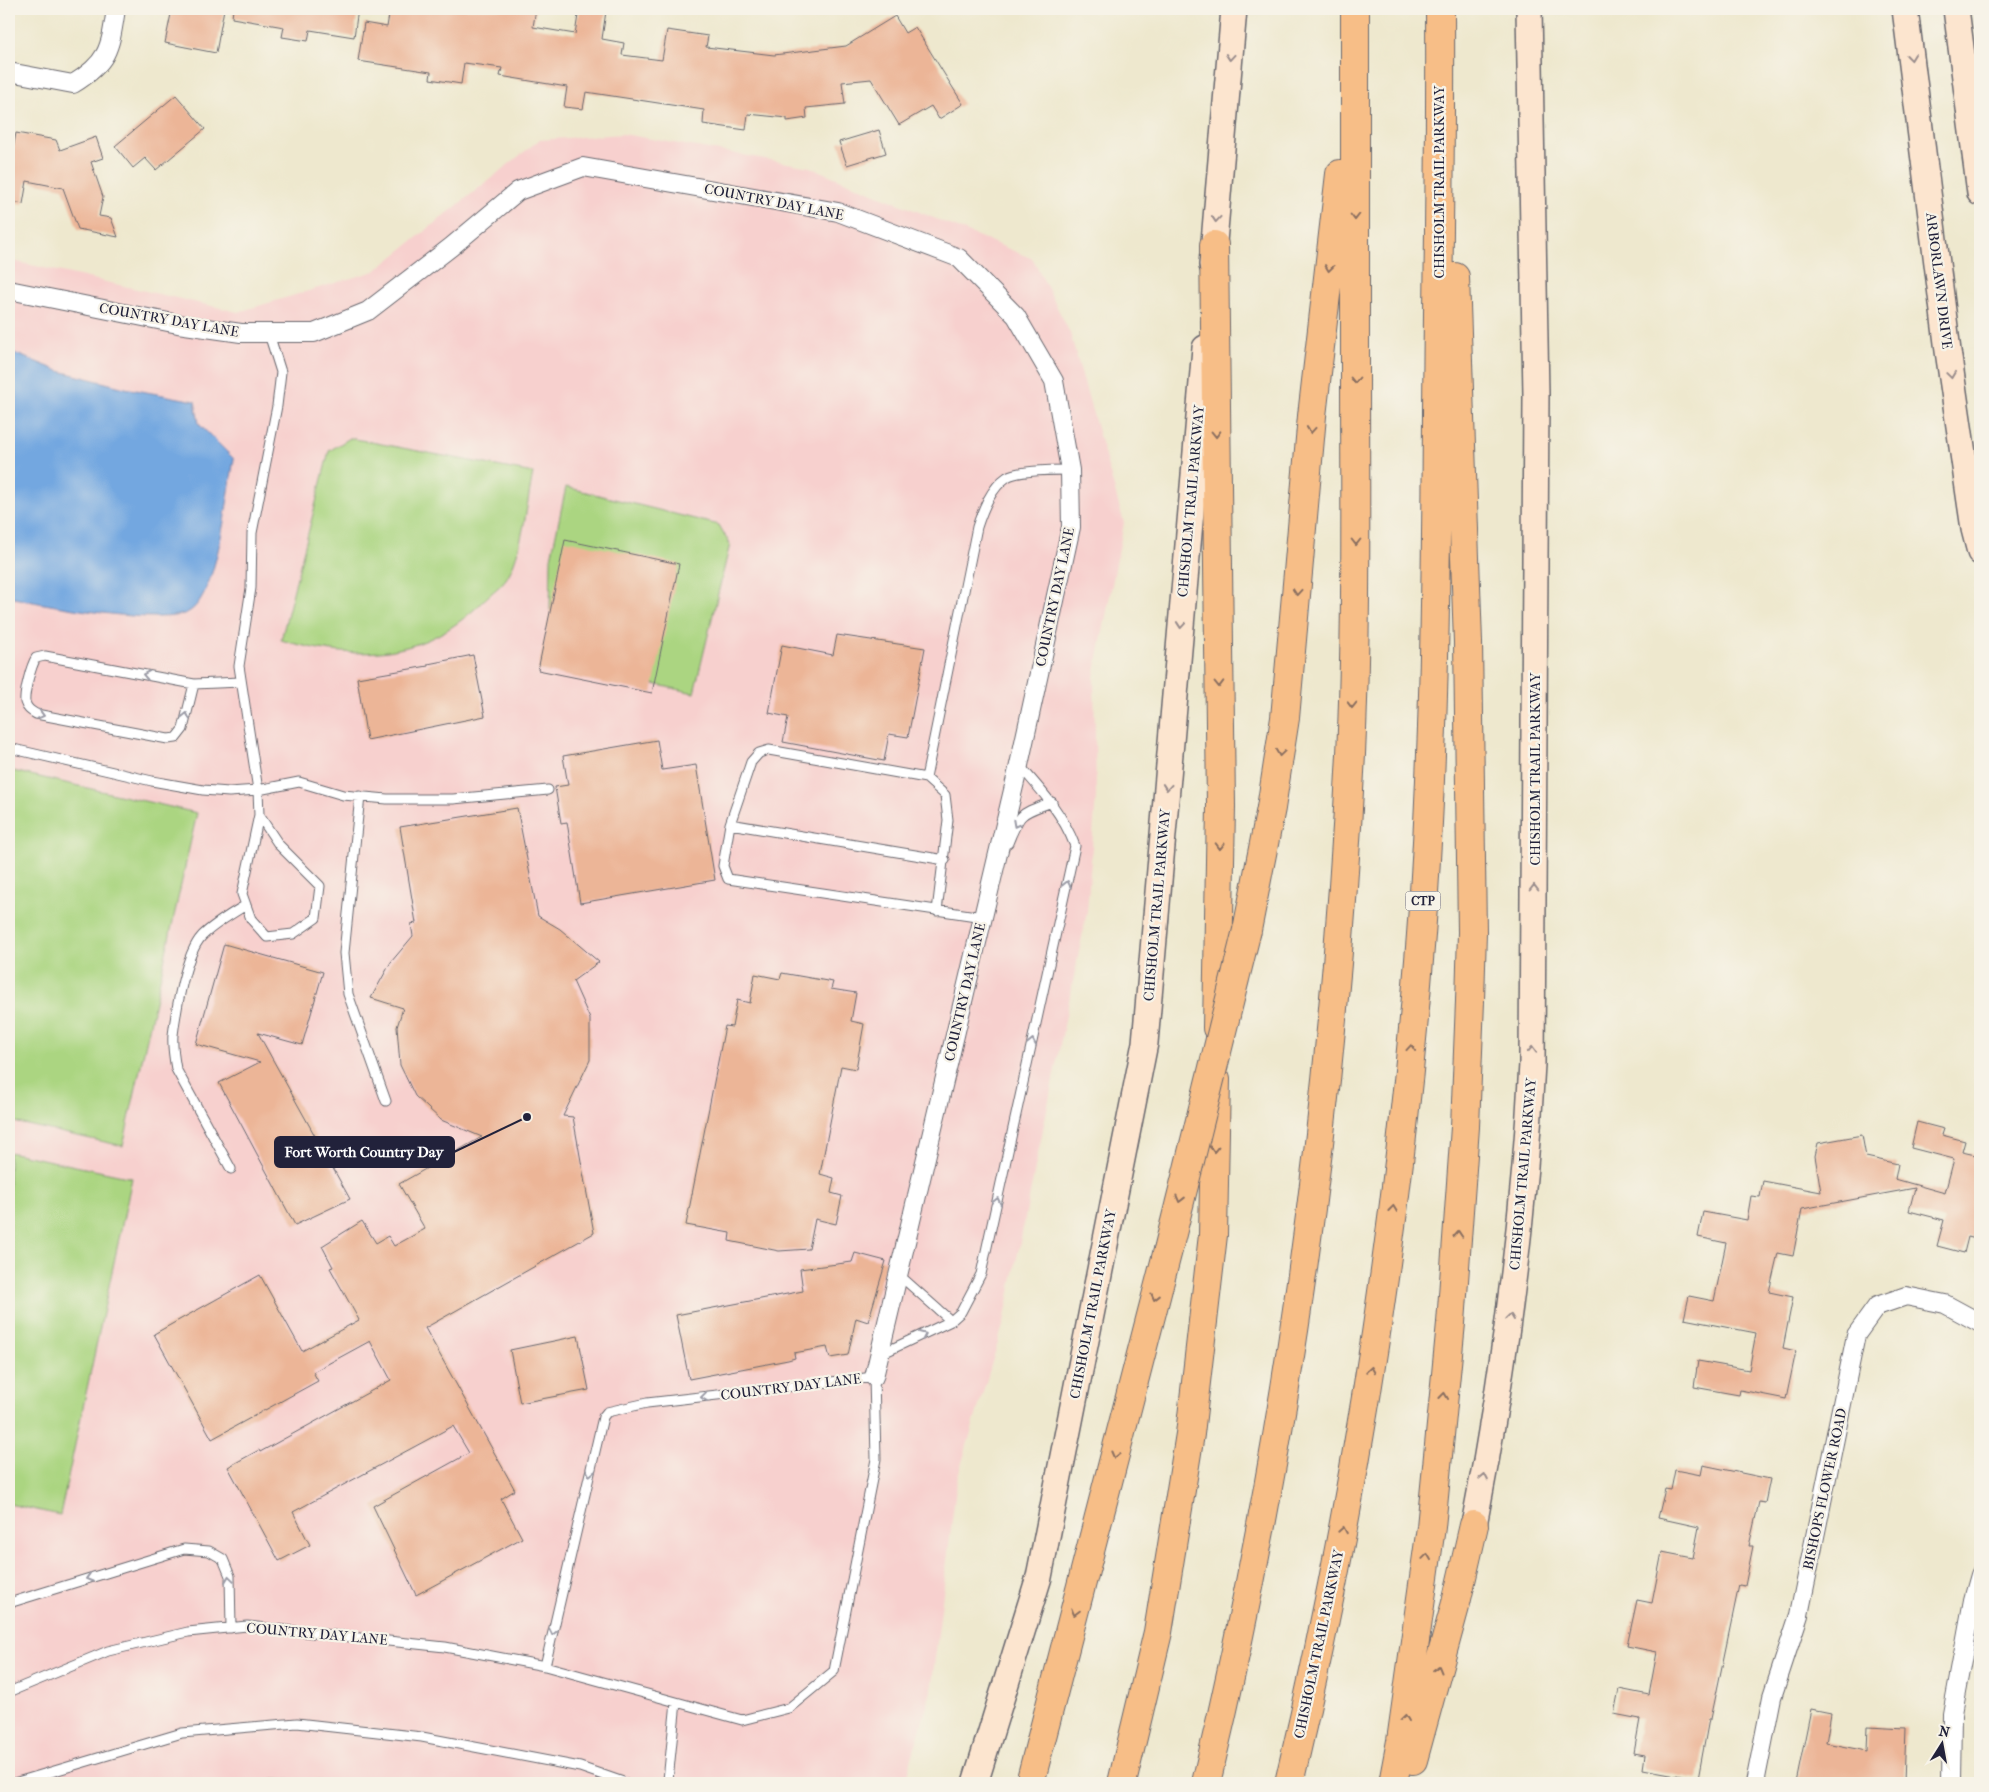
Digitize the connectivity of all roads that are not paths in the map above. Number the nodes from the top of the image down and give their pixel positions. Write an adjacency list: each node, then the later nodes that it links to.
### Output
1 (116, 9): 9 (street)
2 (1234, 9): 12 (main road, CHISHOLM TRAIL PARKWAY, one-way to 12)
3 (1355, 9): 8 (highway)
4 (1440, 9): 10 (highway, CHISHOLM TRAIL PARKWAY / CTP)
5 (1529, 9): 40 (main road, CHISHOLM TRAIL PARKWAY, one-way to 5)
6 (1905, 9): 16 (main road, ARBORLAWN DRIVE, one-way to 16)
7 (1956, 9): 11 (main road)
8 (1355, 46): 51 (highway, one-way to 51, bridge); 53 (highway, one-way to 53)
9 (9, 72)
10 (1440, 123): 54 (highway, CHISHOLM TRAIL PARKWAY / CTP, one-way to 10); 55 (highway, one-way to 10)
11 (1980, 193)
12 (1214, 245): 50 (main road, CHISHOLM TRAIL PARKWAY, one-way to 50); 52 (highway, one-way to 52)
13 (9, 290): 14 (street, COUNTRY DAY LANE)
14 (269, 334): 15 (street, COUNTRY DAY LANE); 17 (lane)
15 (1070, 470): 20 (street, COUNTRY DAY LANE); 21 (lane)
16 (1980, 552)
17 (241, 682): 18 (lane); 22 (lane)
18 (194, 684): 18 (lane, one-way to 18)
19 (9, 748): 22 (lane)
20 (1019, 765): 25 (lane); 29 (street, COUNTRY DAY LANE)
21 (926, 778): 27 (lane); 28 (lane)
22 (258, 790): 24 (lane); 26 (lane)
23 (548, 790): 24 (lane)
24 (360, 796): 33 (lane)
25 (1052, 802): 29 (lane, one-way to 29); 36 (lane, one-way to 25)
26 (259, 815): 30 (lane); 30 (lane)
27 (730, 824): 28 (lane); 31 (lane)
28 (945, 860): 31 (lane)
29 (996, 862): 32 (street, COUNTRY DAY LANE)
30 (246, 905): 34 (lane)
31 (937, 911): 32 (lane)
32 (983, 917): 35 (street, COUNTRY DAY LANE)
33 (386, 1101)
34 (231, 1169)
35 (898, 1274): 36 (lane); 38 (street, COUNTRY DAY LANE)
36 (951, 1321): 38 (lane, one-way to 36)
37 (1980, 1323): 57 (street, BISHOPS FLOWER ROAD)
38 (879, 1355): 39 (street, COUNTRY DAY LANE)
39 (874, 1377): 44 (lane, COUNTRY DAY LANE, one-way to 44); 46 (lane, COUNTRY DAY LANE)
40 (1474, 1525): 56 (highway, one-way to 40)
41 (1980, 1575): 58 (street)
42 (9, 1603): 43 (lane, one-way to 42)
43 (231, 1628): 44 (lane, COUNTRY DAY LANE); 45 (lane, COUNTRY DAY LANE)
44 (545, 1666): 46 (lane, COUNTRY DAY LANE)
45 (9, 1692)
46 (676, 1702): 49 (lane)
47 (14, 1783): 48 (lane)
48 (626, 1783)
49 (662, 1783)
50 (975, 1783)
51 (1030, 1783)
52 (1122, 1783)
53 (1206, 1783)
54 (1289, 1783)
55 (1393, 1783)
56 (1406, 1783)
57 (1755, 1783)
58 (1951, 1783)

